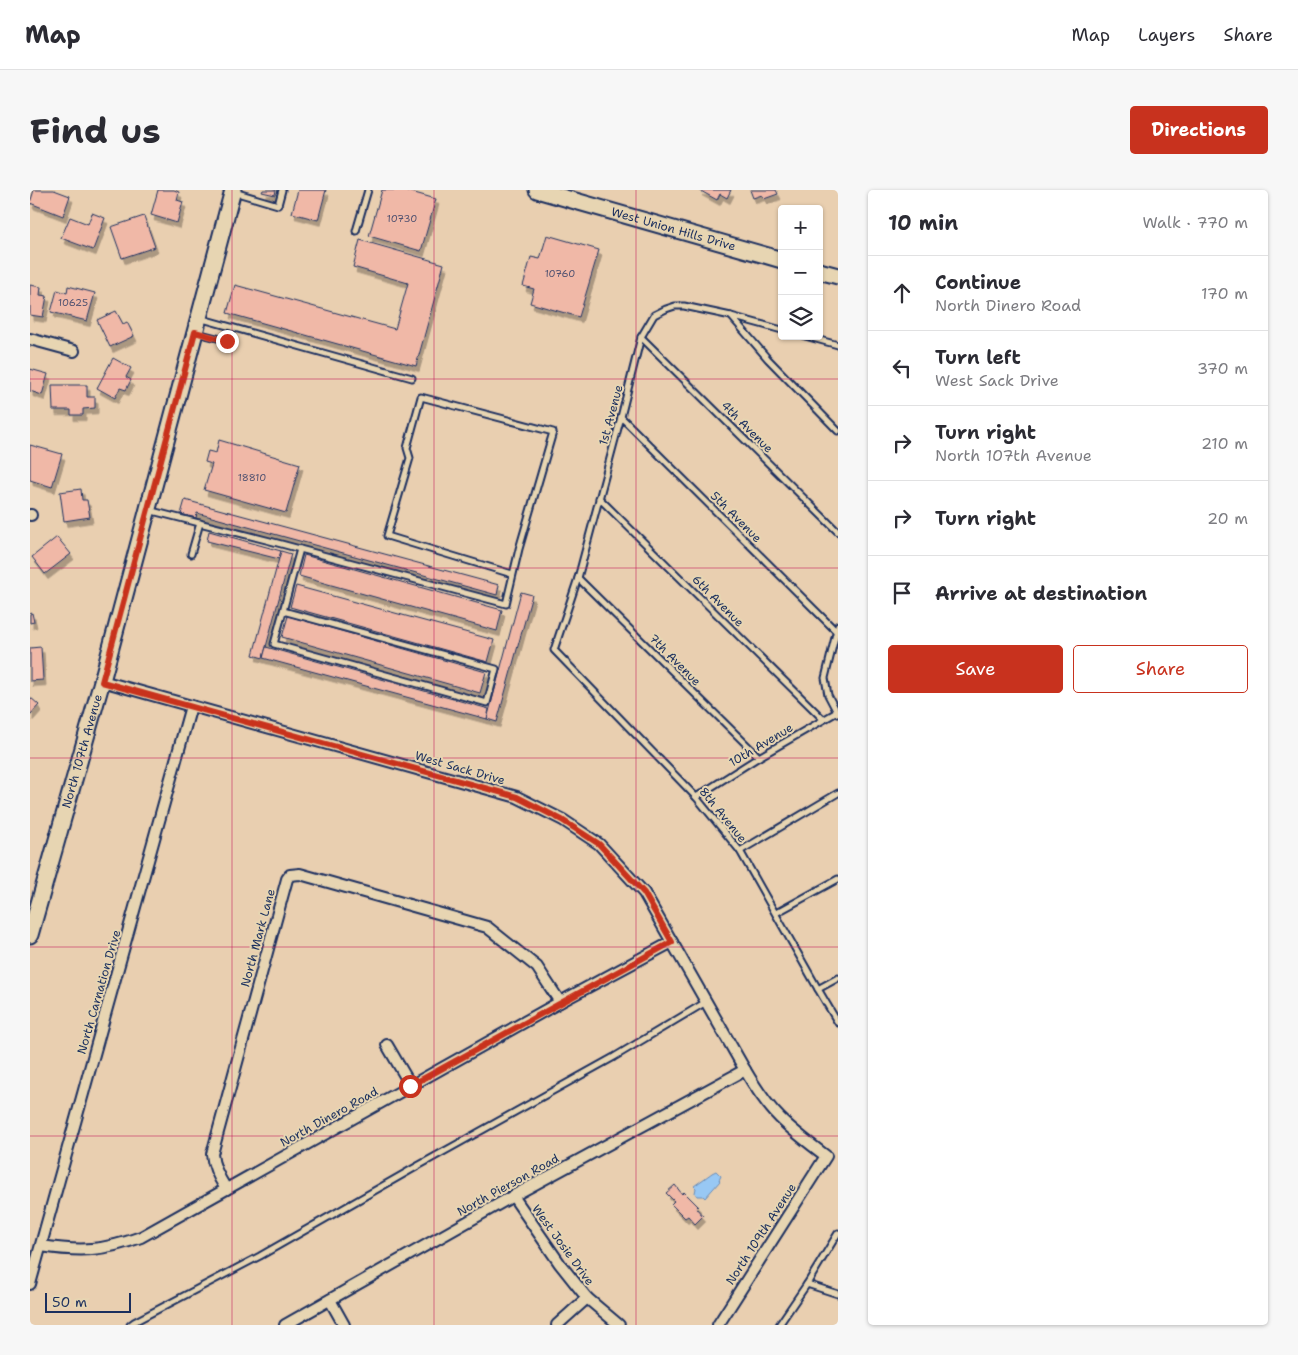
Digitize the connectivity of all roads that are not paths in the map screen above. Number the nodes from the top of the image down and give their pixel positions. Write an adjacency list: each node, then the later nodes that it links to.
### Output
1 (282, 190): 4 (lane)
2 (368, 190): 5 (lane)
3 (537, 190): 6 (main road, West Union Hills Drive)
4 (233, 191): 10 (main road, North 107th Avenue)
5 (356, 231)
6 (778, 259)
7 (823, 272): 8 (main road)
8 (838, 276)
9 (731, 316): 11 (lane, 1st Avenue); 12 (lane, 1st Avenue); 20 (lane)
10 (197, 325): 15 (lane); 18 (lane); 22 (main road, North 107th Avenue)
11 (778, 329)
12 (641, 337): 19 (lane, 1st Avenue); 24 (lane, 4th Avenue)
13 (30, 339): 17 (street)
14 (820, 340): 16 (lane)
15 (232, 344)
16 (838, 345)
17 (74, 351)
18 (412, 378)
19 (621, 417): 21 (lane, 1st Avenue); 31 (lane, 5th Avenue)
20 (838, 431)
21 (599, 498): 28 (lane, 1st Avenue); 36 (lane, 6th Avenue)
22 (148, 510): 23 (lane); 33 (main road, North 107th Avenue)
23 (200, 523): 25 (lane); 26 (lane)
24 (838, 532)
25 (300, 549): 27 (lane); 29 (lane)
26 (191, 554)
27 (512, 574): 27 (lane)
28 (578, 578): 32 (lane, 1st Avenue); 37 (lane, 7th Avenue)
29 (283, 611): 29 (lane)
30 (838, 625): 31 (lane)
31 (836, 631): 35 (lane)
32 (554, 650): 39 (lane, 8th Avenue)
33 (102, 682): 34 (street, West Sack Drive); 43 (main road, North 107th Avenue)
34 (191, 706): 44 (street, West Sack Drive); 57 (street, North Carnation Drive)
35 (837, 713): 36 (lane, 10th Avenue)
36 (823, 719): 37 (lane, 10th Avenue)
37 (759, 757): 39 (lane, 10th Avenue)
38 (838, 793): 40 (lane)
39 (696, 796): 40 (lane, 8th Avenue)
40 (740, 851): 42 (lane, 8th Avenue)
41 (838, 879): 42 (lane)
42 (776, 914): 46 (lane, 8th Avenue)
43 (30, 935)
44 (672, 942): 47 (street, North Dinero Road); 48 (street, West Sack Drive)
45 (838, 978): 46 (lane)
46 (818, 989): 49 (lane, 8th Avenue)
47 (560, 1002): 52 (street, North Dinero Road); 54 (street, North Mark Lane)
48 (706, 1002): 51 (street, West Sack Drive); 63 (lane)
49 (838, 1023)
50 (387, 1045): 52 (street)
51 (744, 1070): 53 (street, West Sack Drive); 55 (street, North Pierson Road)
52 (410, 1086): 54 (street, North Dinero Road)
53 (826, 1156): 68 (street, North 109th Avenue)
54 (226, 1189): 57 (street, North Dinero Road)
55 (513, 1196): 61 (street, West Josie Drive); 62 (street, North Pierson Road)
56 (838, 1233): 59 (lane)
57 (41, 1246): 58 (street, North Carnation Drive)
58 (30, 1284)
59 (807, 1284): 60 (lane); 69 (lane)
60 (838, 1294)
61 (587, 1298): 66 (street); 67 (street, West Josie Drive)
62 (330, 1300): 64 (street, North Pierson Road); 65 (street)
63 (130, 1325)
64 (285, 1325)
65 (344, 1325)
66 (557, 1325)
67 (619, 1325)
68 (718, 1325)
69 (779, 1325)

